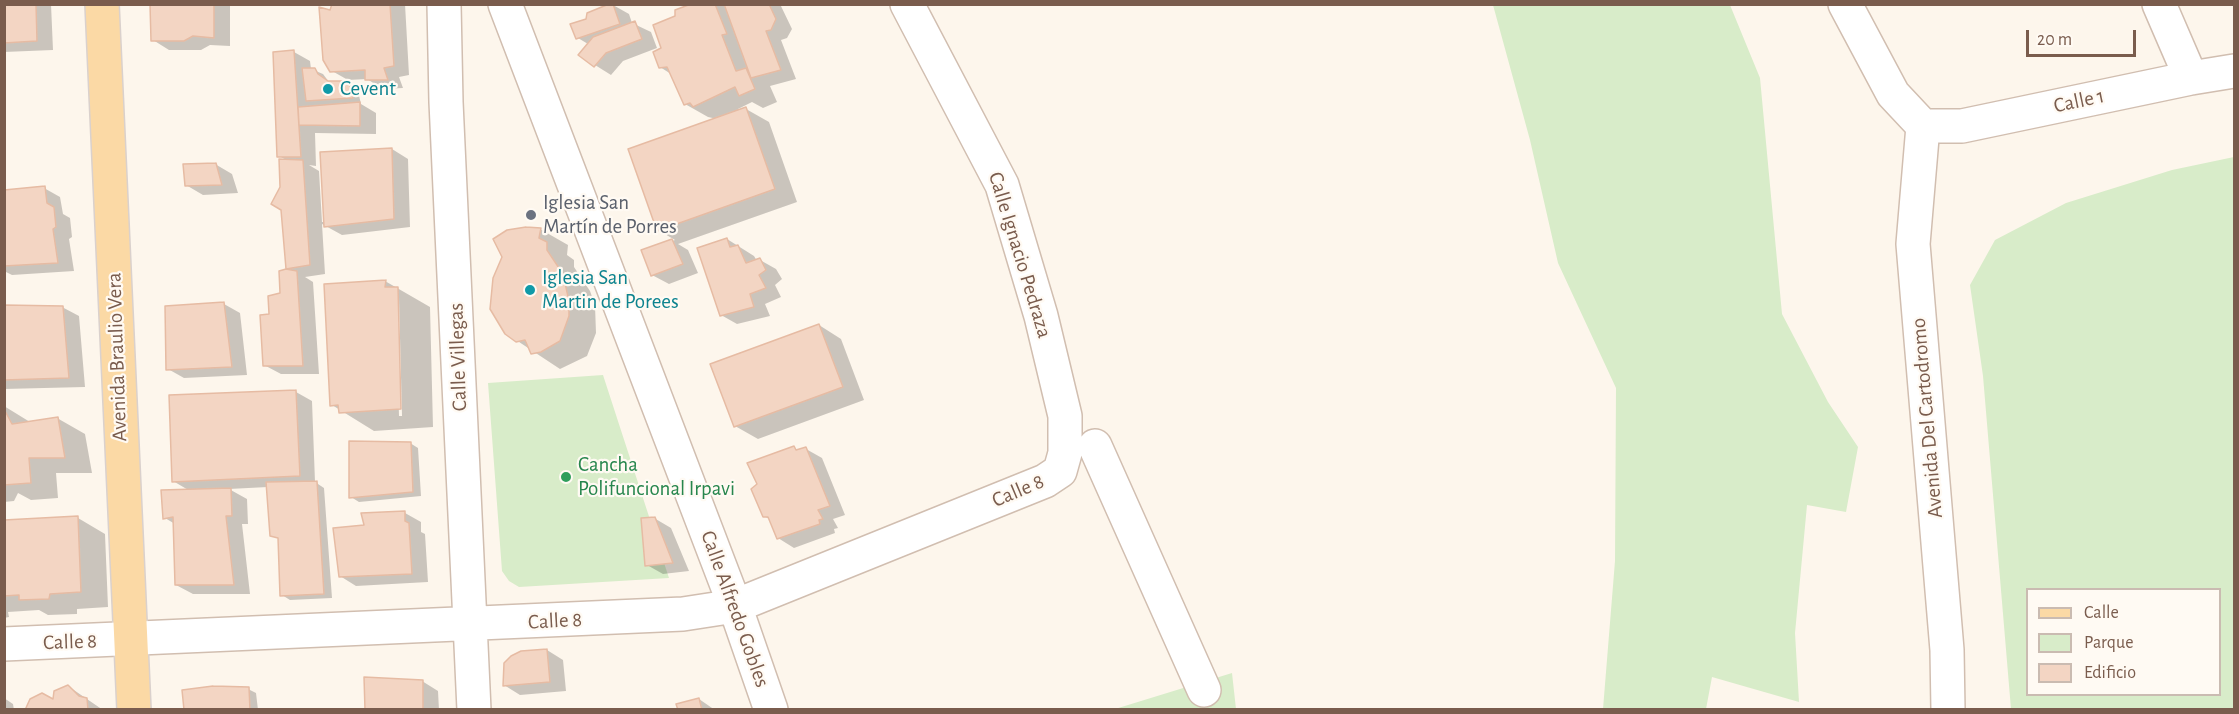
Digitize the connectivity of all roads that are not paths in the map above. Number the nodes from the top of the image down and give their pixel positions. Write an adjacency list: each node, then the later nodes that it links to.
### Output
1 (102, 4): 13 (main road, Avenida Braulio Vera)
2 (444, 4): 12 (street, Calle Villegas)
3 (505, 4): 11 (street, Calle Alfredo Gobles)
4 (907, 4): 10 (street, Calle Ignacio Pedraza)
5 (1845, 4): 9 (street)
6 (2159, 4): 8 (street)
7 (2235, 71): 8 (street, Calle 1)
8 (2191, 78): 9 (street, Calle 1)
9 (1923, 126): 19 (street, Avenida Del Cartodromo)
10 (1080, 450): 11 (street, Calle 8); 15 (street, Calle Ignacio Pedraza)
11 (735, 606): 12 (street, Calle 8); 18 (street, Calle Alfredo Gobles)
12 (470, 625): 13 (street, Calle 8); 17 (street, Calle Villegas)
13 (130, 639): 14 (street, Calle 8); 16 (main road, Avenida Braulio Vera)
14 (4, 644)
15 (1204, 690)
16 (134, 710)
17 (474, 710)
18 (771, 710)
19 (1948, 710)

